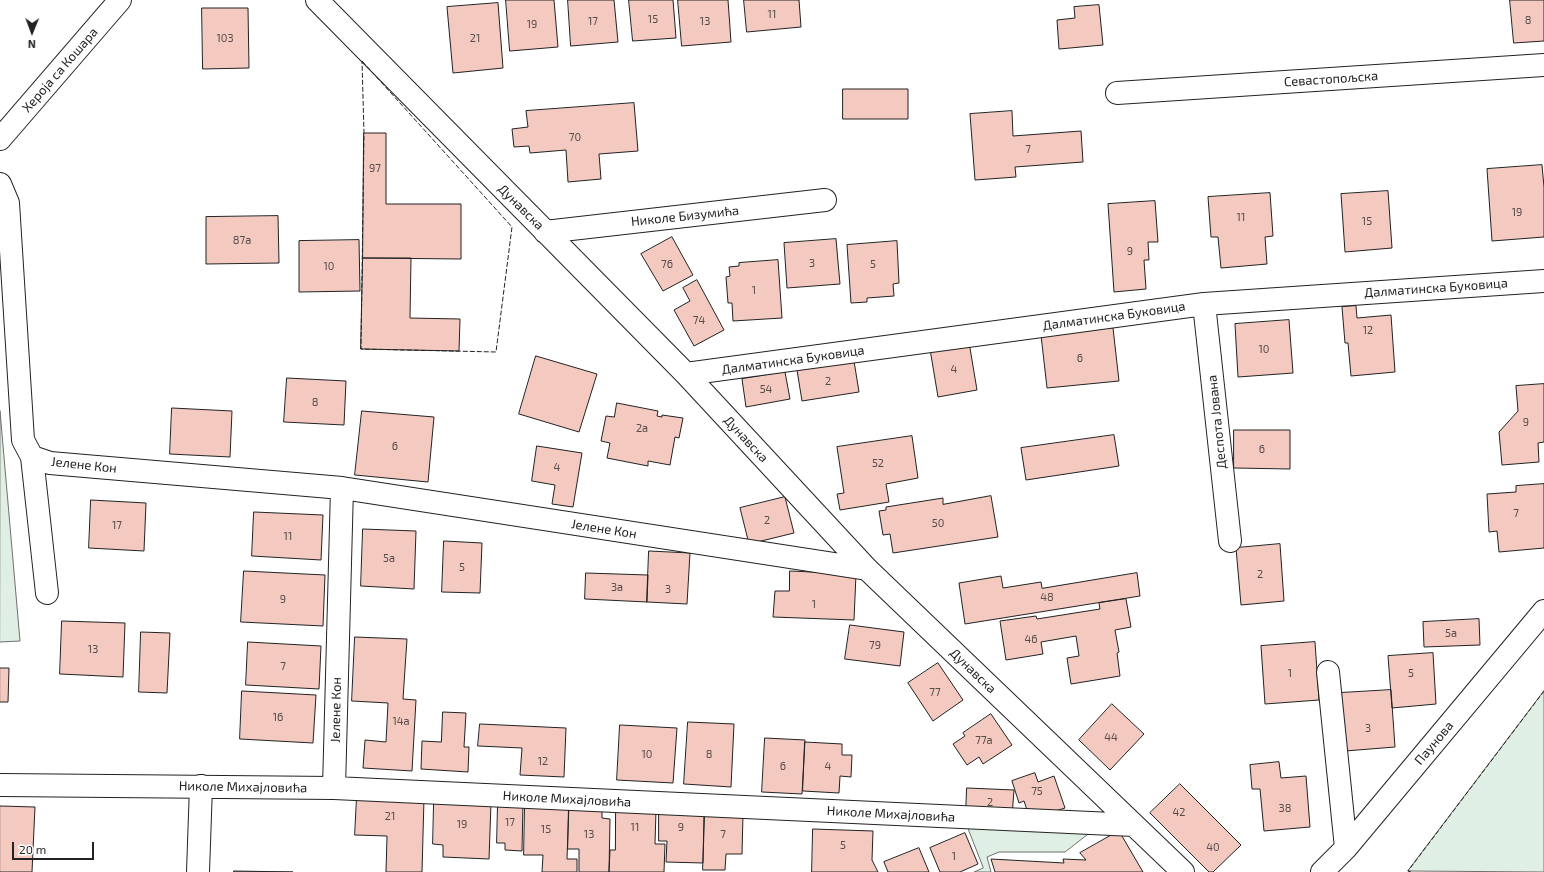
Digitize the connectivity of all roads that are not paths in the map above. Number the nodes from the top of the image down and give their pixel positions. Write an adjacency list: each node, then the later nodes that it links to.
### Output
1 (120, 0): 5 (street, Хероја са Кошара)
2 (318, 0): 8 (street, Дунавска)
3 (1544, 65): 4 (street, Севастопољска)
4 (1117, 93)
5 (0, 139)
6 (0, 184): 12 (street)
7 (825, 200): 8 (street, Николе Бизумића)
8 (545, 232): 11 (street, Дунавска)
9 (1544, 281): 10 (street, Далматинска Буковица)
10 (1204, 304): 11 (street, Далматинска Буковица); 14 (street, Деспота Јована)
11 (686, 374): 15 (street, Дунавска)
12 (32, 457): 13 (street, Јелене Кон); 16 (street)
13 (342, 488): 15 (street, Јелене Кон); 21 (street, Јелене Кон)
14 (1230, 541)
15 (867, 569): 22 (street, Дунавска)
16 (47, 593)
17 (1544, 611): 23 (street, Паунова)
18 (1328, 672): 23 (street)
19 (0, 784): 20 (street, Николе Михајловића)
20 (201, 786): 21 (street, Николе Михајловића); 24 (street)
21 (334, 788): 22 (street, Николе Михајловића)
22 (1134, 825): 25 (street, Дунавска)
23 (1346, 848): 26 (street, Паунова)
24 (198, 872)
25 (1183, 872)
26 (1322, 872)

